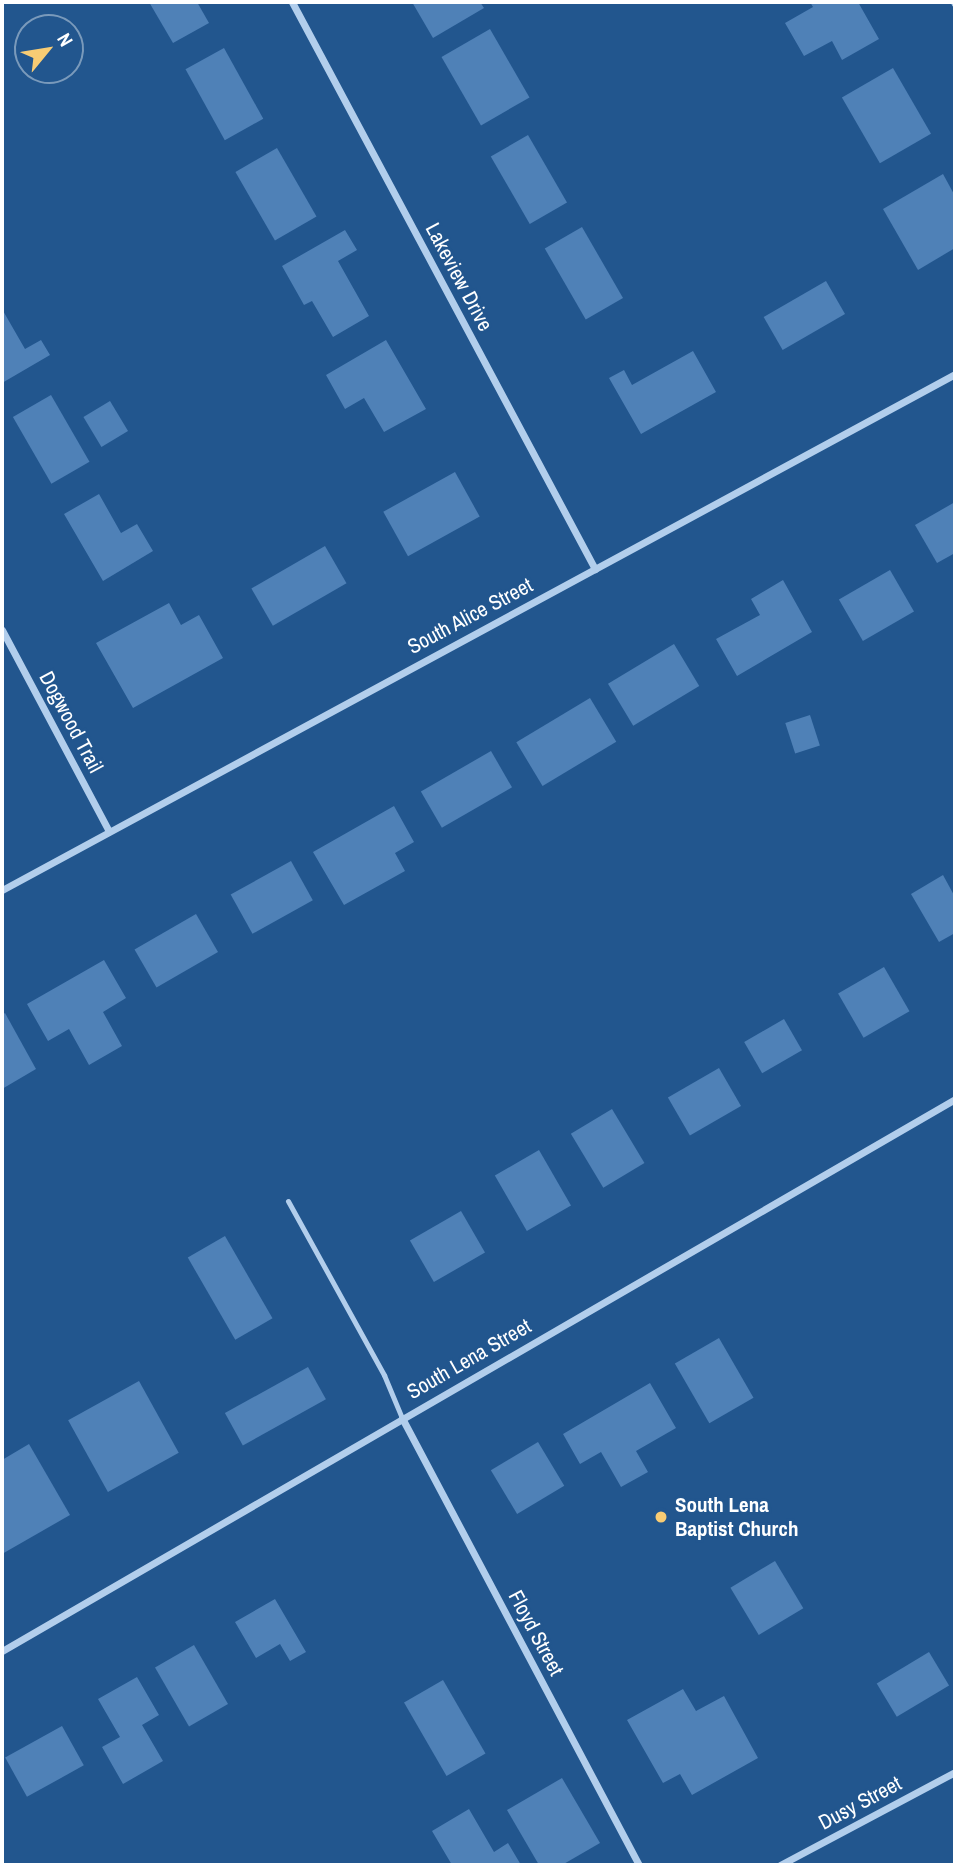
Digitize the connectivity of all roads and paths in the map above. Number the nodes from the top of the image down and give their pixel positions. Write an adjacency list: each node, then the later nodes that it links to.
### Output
1 (292, 2): 3 (street, Lakeview Drive)
2 (955, 374): 3 (street, South Alice Street)
3 (595, 569): 5 (street, South Alice Street)
4 (2, 631): 5 (street, Dogwood Trail)
5 (109, 831): 6 (street, South Alice Street)
6 (2, 890)
7 (955, 1099): 9 (street, South Lena Street)
8 (288, 1200): 9 (lane)
9 (402, 1418): 10 (street, South Lena Street); 12 (street, Floyd Street)
10 (2, 1651)
11 (955, 1772): 13 (street, Dusy Street)
12 (639, 1865)
13 (780, 1865)

